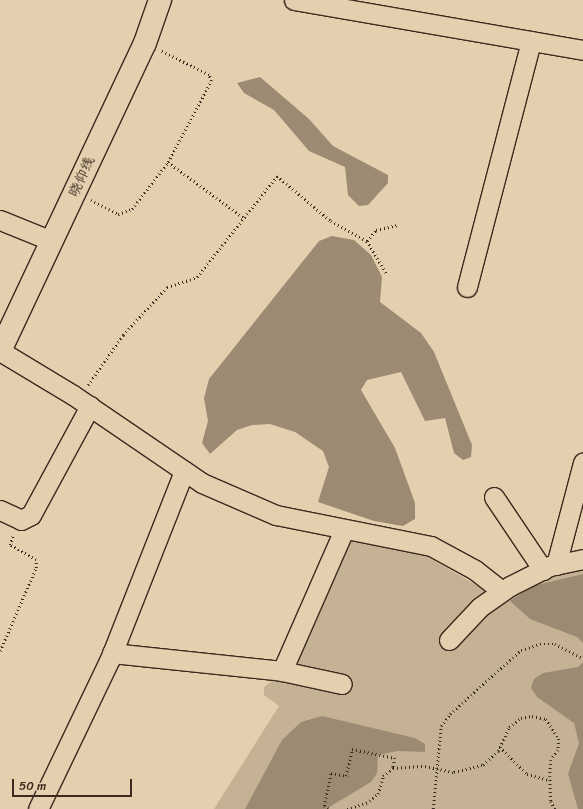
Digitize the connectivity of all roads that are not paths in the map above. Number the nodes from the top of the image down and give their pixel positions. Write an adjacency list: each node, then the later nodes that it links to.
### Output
1 (160, 0): 6 (main road, 晓仰线)
2 (294, 0): 3 (street)
3 (531, 41): 4 (street); 7 (street)
4 (583, 50)
5 (0, 220): 6 (street)
6 (52, 241): 8 (main road, 晓仰线)
7 (467, 287)
8 (0, 351): 9 (street)
9 (84, 402): 11 (street); 13 (street)
10 (583, 464): 16 (street)
11 (184, 471): 14 (street); 19 (street)
12 (494, 497): 16 (street)
13 (0, 510)
14 (344, 530): 17 (street); 20 (street)
15 (583, 559): 16 (street)
16 (550, 568): 17 (street)
17 (502, 591): 18 (street)
18 (449, 640)
19 (112, 653): 20 (street); 22 (street)
20 (282, 671): 21 (street)
21 (342, 684)
22 (38, 809)

